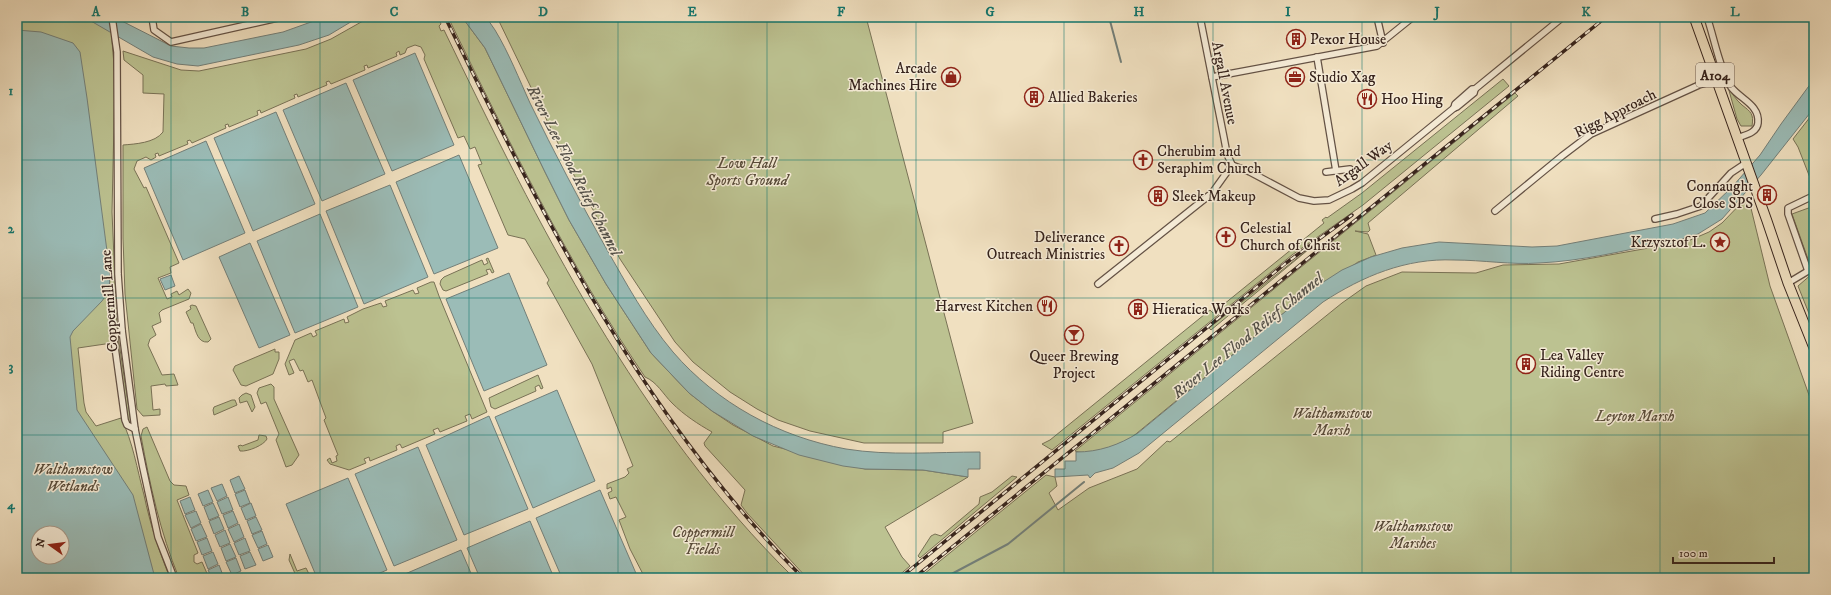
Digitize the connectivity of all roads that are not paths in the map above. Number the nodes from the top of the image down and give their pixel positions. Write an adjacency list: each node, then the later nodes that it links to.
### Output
1 (112, 17): 25 (street, Coppermill Lane)
2 (152, 17): 3 (street)
3 (282, 17)
4 (1200, 17): 12 (street, Argall Avenue)
5 (1378, 17): 10 (street)
6 (1413, 17): 10 (street)
7 (1563, 17): 15 (street, Argall Way)
8 (1694, 17): 13 (main road, A104)
9 (1707, 17): 14 (street)
10 (1383, 43): 11 (street)
11 (1317, 57): 12 (street); 18 (street)
12 (1212, 77): 15 (street, Argall Avenue)
13 (1717, 80): 14 (main road, A104); 21 (street, Rigg Approach)
14 (1737, 138): 16 (main road, A104)
15 (1232, 165): 24 (street)
16 (1747, 165): 22 (street); 23 (main road, A104)
17 (1350, 169): 18 (street)
18 (1336, 171): 19 (street)
19 (1326, 172)
20 (1813, 196): 23 (street)
21 (1495, 211)
22 (1655, 219)
23 (1788, 283): 26 (main road, A104)
24 (1098, 284)
25 (122, 330): 27 (street, Coppermill Lane); 27 (street)
26 (1814, 348)
27 (135, 429): 28 (street, Coppermill Lane)
28 (174, 578)

